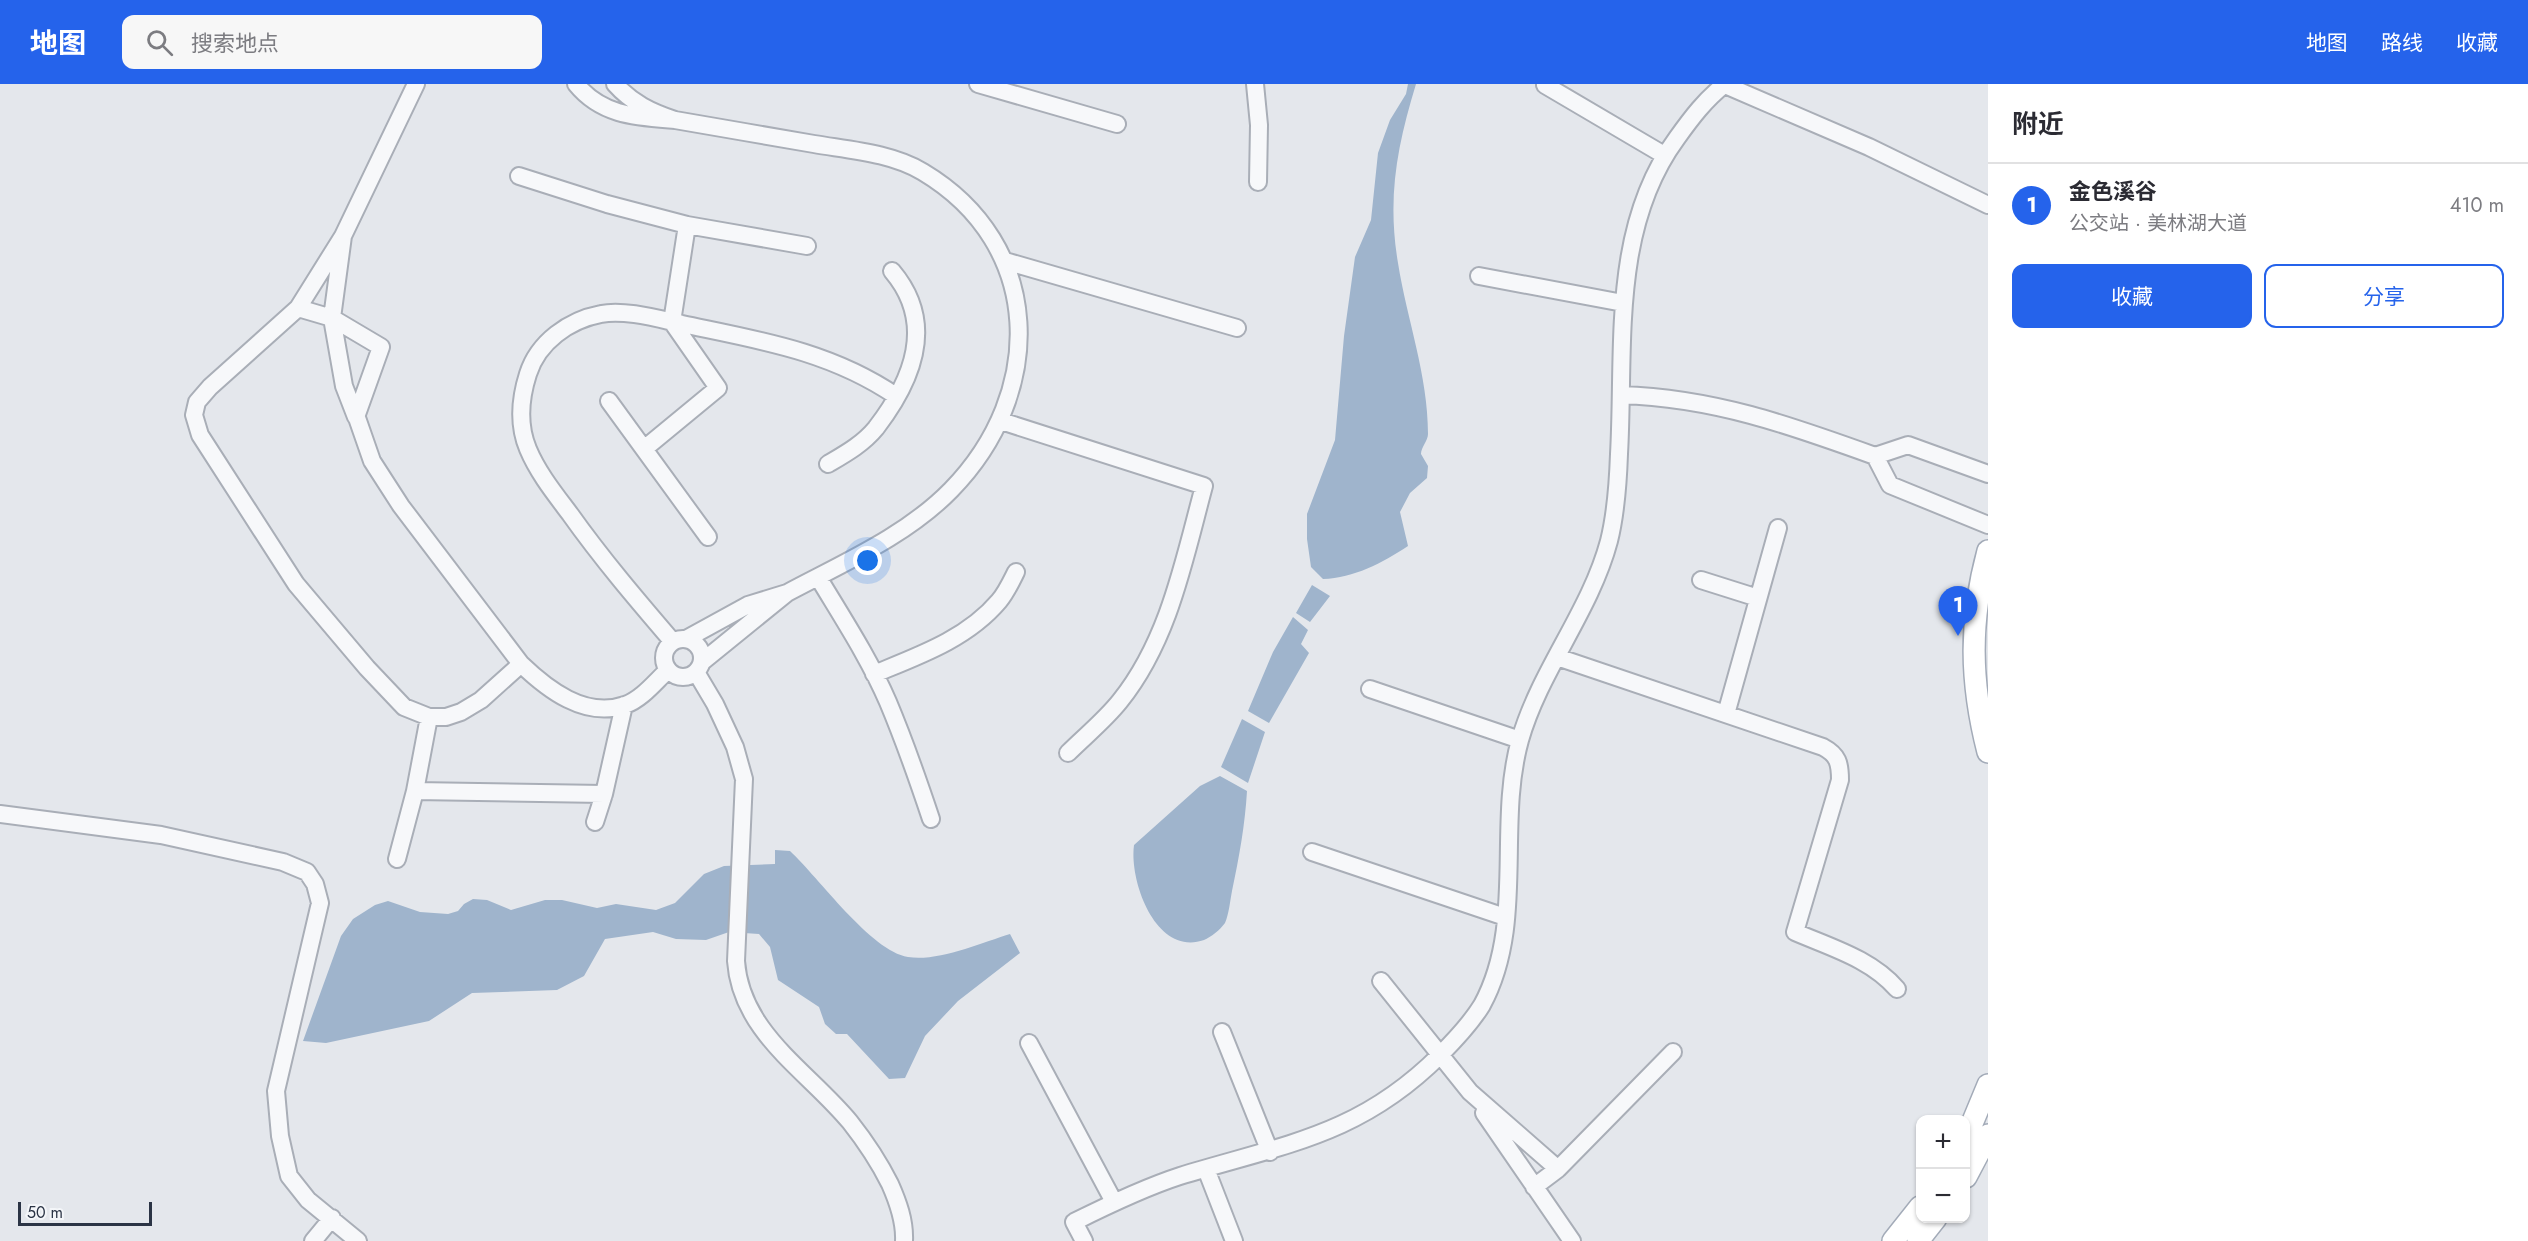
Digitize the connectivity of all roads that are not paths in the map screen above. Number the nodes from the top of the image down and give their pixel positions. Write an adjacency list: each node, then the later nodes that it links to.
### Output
1 (416, 84): 15 (street)
2 (576, 84): 8 (street)
3 (615, 84): 8 (street)
4 (978, 84): 9 (street)
5 (1254, 84): 12 (street)
6 (1725, 84): 10 (street); 13 (street)
7 (1545, 85): 10 (street)
8 (675, 120): 17 (street)
9 (1117, 124)
10 (1664, 155): 20 (street)
11 (519, 176): 14 (street)
12 (1258, 182)
13 (1988, 205)
14 (687, 225): 16 (street); 23 (street)
15 (343, 236): 21 (street); 22 (street)
16 (807, 246)
17 (1005, 261): 24 (street); 29 (street)
18 (892, 271): 26 (street)
19 (1479, 276): 20 (street)
20 (1623, 303): 25 (street)
21 (298, 308): 22 (street); 52 (street)
22 (332, 318): 28 (street); 28 (street)
23 (672, 322): 26 (street); 30 (street); 43 (street)
24 (1237, 328)
25 (1621, 395): 31 (street); 44 (street)
26 (896, 396): 32 (street)
27 (609, 401): 30 (street)
28 (356, 415): 45 (street)
29 (1001, 421): 39 (street); 55 (street)
30 (644, 449): 36 (street)
31 (1875, 456): 33 (street); 34 (street)
32 (828, 464)
33 (1988, 474)
34 (1988, 525)
35 (1778, 528): 42 (street)
36 (708, 537)
37 (1988, 551): 54 (main road)
38 (1016, 572): 48 (street)
39 (818, 576): 41 (street); 48 (street)
40 (1701, 580): 42 (street)
41 (787, 593): 43 (street); 46 (street)
42 (1758, 598): 51 (street)
43 (679, 640): 46 (street); 47 (street)
44 (1557, 657): 51 (street); 53 (street)
45 (521, 664): 50 (street); 52 (street)
46 (699, 667): 47 (street); 85 (street)
47 (669, 670): 50 (street)
48 (874, 674): 59 (street)
49 (1370, 689): 53 (street)
50 (624, 705): 57 (street)
51 (1726, 714): 65 (street)
52 (429, 717): 56 (street)
53 (1520, 740): 63 (street)
54 (1988, 752)
55 (1068, 753)
56 (415, 791): 57 (street); 62 (street)
57 (604, 794): 60 (street)
58 (0, 814): 81 (street)
59 (931, 819)
60 (596, 822)
61 (1312, 852): 63 (street)
62 (397, 859)
63 (1505, 917): 69 (street)
64 (1381, 981): 69 (street)
65 (1897, 989)
66 (1222, 1032): 74 (street)
67 (1029, 1043): 79 (street)
68 (1673, 1052): 76 (street)
69 (1440, 1056): 71 (street); 74 (street)
70 (1988, 1085): 72 (main road)
71 (1470, 1092): 76 (street); 78 (street)
72 (1970, 1126)
73 (1988, 1135): 77 (main road)
74 (1270, 1152): 75 (street)
75 (1206, 1169): 79 (street); 87 (street)
76 (1558, 1169): 78 (street)
77 (1969, 1169)
78 (1534, 1187): 88 (street)
79 (1114, 1202): 86 (street)
80 (1916, 1212): 89 (main road)
81 (332, 1218): 83 (street); 84 (street)
82 (1932, 1223): 90 (main road)
83 (313, 1241)
84 (358, 1241)
85 (904, 1241)
86 (1083, 1241)
87 (1234, 1241)
88 (1572, 1241)
89 (1893, 1241)
90 (1917, 1241)

